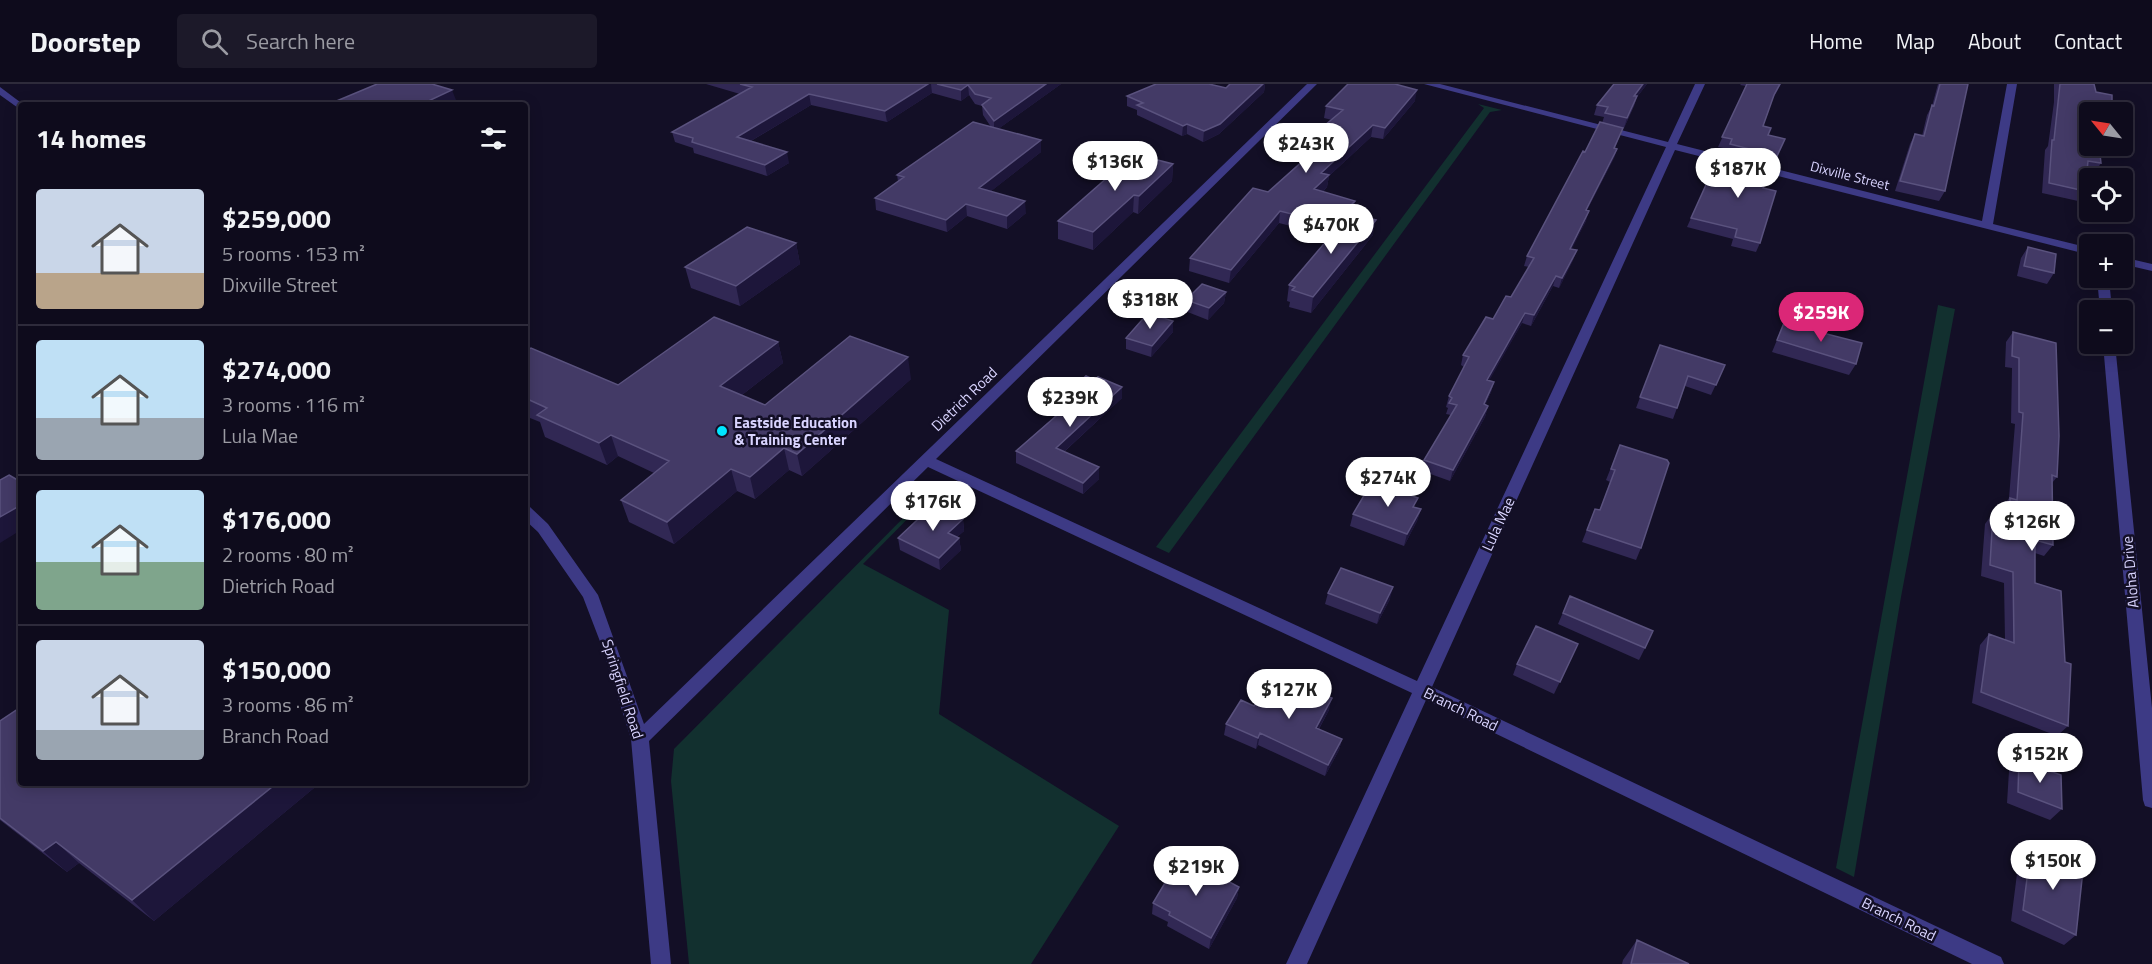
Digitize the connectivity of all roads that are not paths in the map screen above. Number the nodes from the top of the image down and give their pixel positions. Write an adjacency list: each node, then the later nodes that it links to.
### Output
1 (1312, 84): 14 (street, Dietrich Road)
2 (1429, 84): 8 (street, Dixville Street)
3 (1700, 84): 8 (street, Lula Mae)
4 (2012, 84): 9 (street)
5 (0, 90): 6 (street)
6 (17, 104): 7 (street)
7 (0, 105)
8 (1671, 146): 9 (street, Dixville Street); 16 (street, Lula Mae)
9 (1987, 226): 10 (street, Dixville Street)
10 (2079, 249)
11 (2133, 263): 12 (street)
12 (2152, 267)
13 (2110, 354): 18 (street, Aloha Drive)
14 (926, 460): 16 (street, Branch Road); 17 (street, Dietrich Road)
15 (528, 514): 17 (street, Springfield Road)
16 (1421, 690): 20 (street, Lula Mae); 21 (street, Branch Road)
17 (640, 739): 19 (street, Springfield Road)
18 (2152, 800)
19 (661, 964)
20 (1296, 964)
21 (1994, 964)

